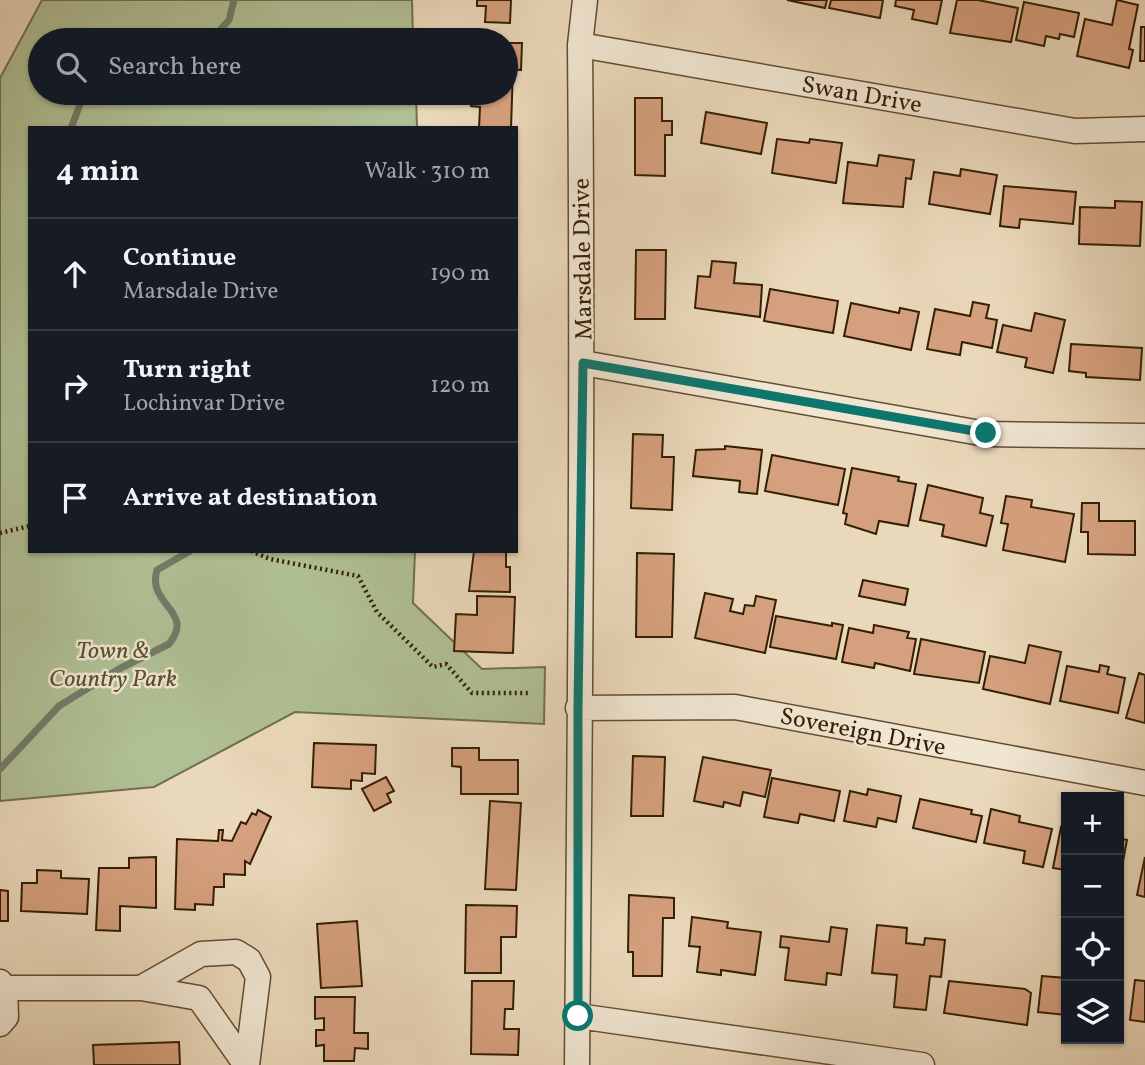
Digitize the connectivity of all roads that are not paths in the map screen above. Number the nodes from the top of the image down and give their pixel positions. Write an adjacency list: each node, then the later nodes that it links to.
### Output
1 (586, 0): 2 (street, Marsdale Drive)
2 (580, 45): 3 (street, Swan Drive); 4 (street, Marsdale Drive)
3 (1145, 129)
4 (583, 363): 5 (street); 6 (street, Marsdale Drive)
5 (1145, 436)
6 (578, 708): 7 (street, Sovereign Drive); 10 (street, Marsdale Drive)
7 (1145, 783)
8 (3, 985): 9 (street); 11 (street)
9 (141, 988): 12 (street); 12 (street)
10 (578, 1016): 13 (street, Marsdale Drive); 14 (street)
11 (0, 1024)
12 (246, 1065)
13 (577, 1065)
14 (922, 1065)

